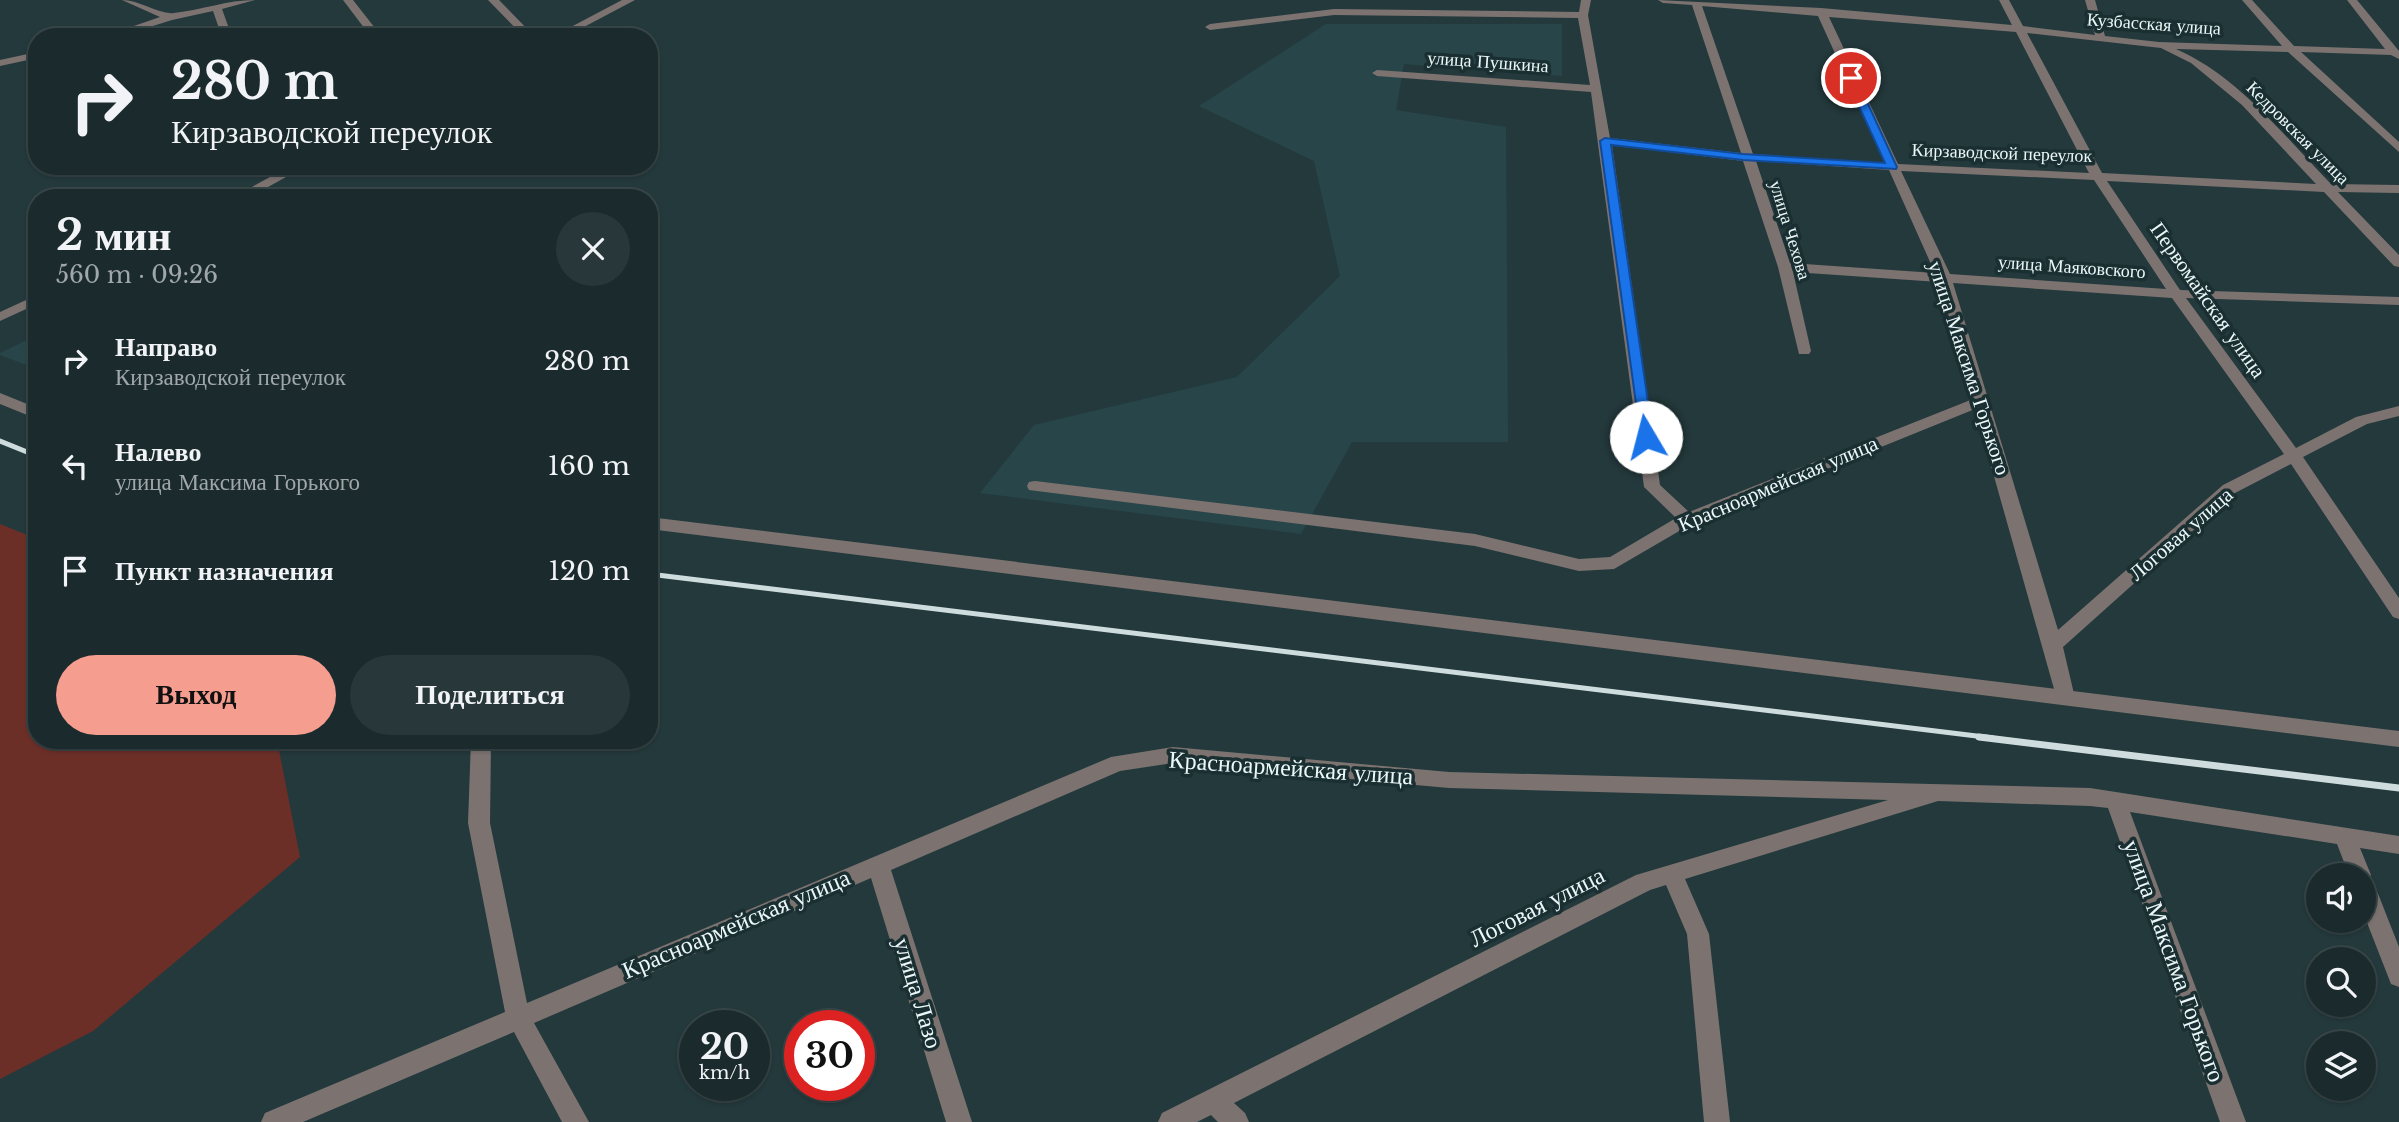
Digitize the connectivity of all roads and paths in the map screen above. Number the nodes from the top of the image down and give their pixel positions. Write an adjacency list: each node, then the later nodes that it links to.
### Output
1 (127, 0): 19 (street)
2 (250, 0): 15 (street)
3 (348, 0): 23 (street)
4 (493, 0): 24 (street)
5 (630, 0): 25 (street)
6 (1586, 0): 18 (street)
7 (1663, 0): 13 (street, Кузбасская улица)
8 (1833, 0): 17 (street)
9 (2004, 0): 26 (street, Первомайская улица)
10 (2090, 0): 27 (street)
11 (2247, 0): 29 (street)
12 (2352, 0): 30 (street)
13 (1696, 2): 14 (street, Кузбасская улица); 37 (street, улица Чехова)
14 (1792, 5): 16 (street, Кузбасская улица)
15 (217, 8): 19 (street); 22 (street)
16 (1821, 11): 17 (street, Кузбасская улица); 38 (street, улица Максима Горького)
17 (1839, 13): 26 (street, Кузбасская улица)
18 (1583, 16): 20 (street); 34 (street)
19 (170, 17): 21 (street)
20 (1210, 27)
21 (142, 28)
22 (225, 28)
23 (370, 28)
24 (521, 28)
25 (575, 28)
26 (2018, 29): 27 (street, Кузбасская улица); 39 (street, Первомайская улица)
27 (2101, 40): 28 (street, Кузбасская улица)
28 (2159, 45): 29 (street, Кузбасская улица); 41 (street, Кедровская улица)
29 (2290, 48): 30 (street, Кузбасская улица); 36 (street)
30 (2396, 54)
31 (28, 57): 32 (street)
32 (0, 63)
33 (1377, 73): 34 (street, улица Пушкина)
34 (1596, 89): 35 (street)
35 (1605, 141): 37 (street, Кирзаводской переулок); 58 (street)
36 (2399, 148)
37 (1749, 157): 38 (street, Кирзаводской переулок); 45 (street, улица Чехова)
38 (1892, 167): 39 (street, Кирзаводской переулок); 46 (street, улица Максима Горького)
39 (2096, 174): 41 (street, Кирзаводской переулок); 47 (street, Первомайская улица)
40 (282, 175): 42 (street)
41 (2327, 188): 43 (street, Кирзаводской переулок); 44 (street, Кедровская улица)
42 (255, 189)
43 (2399, 189)
44 (2399, 263)
45 (1785, 267): 46 (street, улица Маяковского); 51 (street, улица Чехова)
46 (1944, 277): 47 (street, улица Маяковского); 53 (street, улица Максима Горького)
47 (2176, 295): 48 (street, улица Маяковского); 56 (street, Первомайская улица)
48 (2399, 301)
49 (28, 303): 50 (street)
50 (0, 317)
51 (1804, 351)
52 (0, 398): 54 (street)
53 (1982, 401): 58 (street, Красноармейская улица); 61 (street, улица Максима Горького)
54 (28, 410)
55 (2399, 411): 56 (street, Логовая улица)
56 (2294, 456): 60 (street, Первомайская улица); 61 (street, Логовая улица)
57 (1035, 486): 58 (street, Красноармейская улица)
58 (1687, 519)
59 (658, 524): 62 (street)
60 (2399, 612)
61 (2053, 645): 62 (street, улица Максима Горького)
62 (2065, 698): 63 (street)
63 (2399, 739)
64 (481, 749): 74 (street)
65 (1947, 791): 66 (street, Красноармейская улица); 70 (street, Красноармейская улица); 71 (street, Логовая улица)
66 (2116, 801): 67 (street, Красноармейская улица); 82 (street, улица Максима Горького)
67 (2346, 837): 68 (street, Красноармейская улица); 69 (street)
68 (2399, 845)
69 (2356, 863)
70 (878, 864): 74 (street, Красноармейская улица); 78 (street, улица Лазо)
71 (1672, 874): 75 (street, Логовая улица); 81 (street)
72 (2376, 917): 73 (street)
73 (2399, 976)
74 (518, 1016): 76 (street, Красноармейская улица); 77 (street)
75 (1214, 1100): 79 (street, Логовая улица); 80 (street)
76 (274, 1122)
77 (576, 1122)
78 (959, 1122)
79 (1171, 1122)
80 (1236, 1122)
81 (1717, 1122)
82 (2233, 1122)

